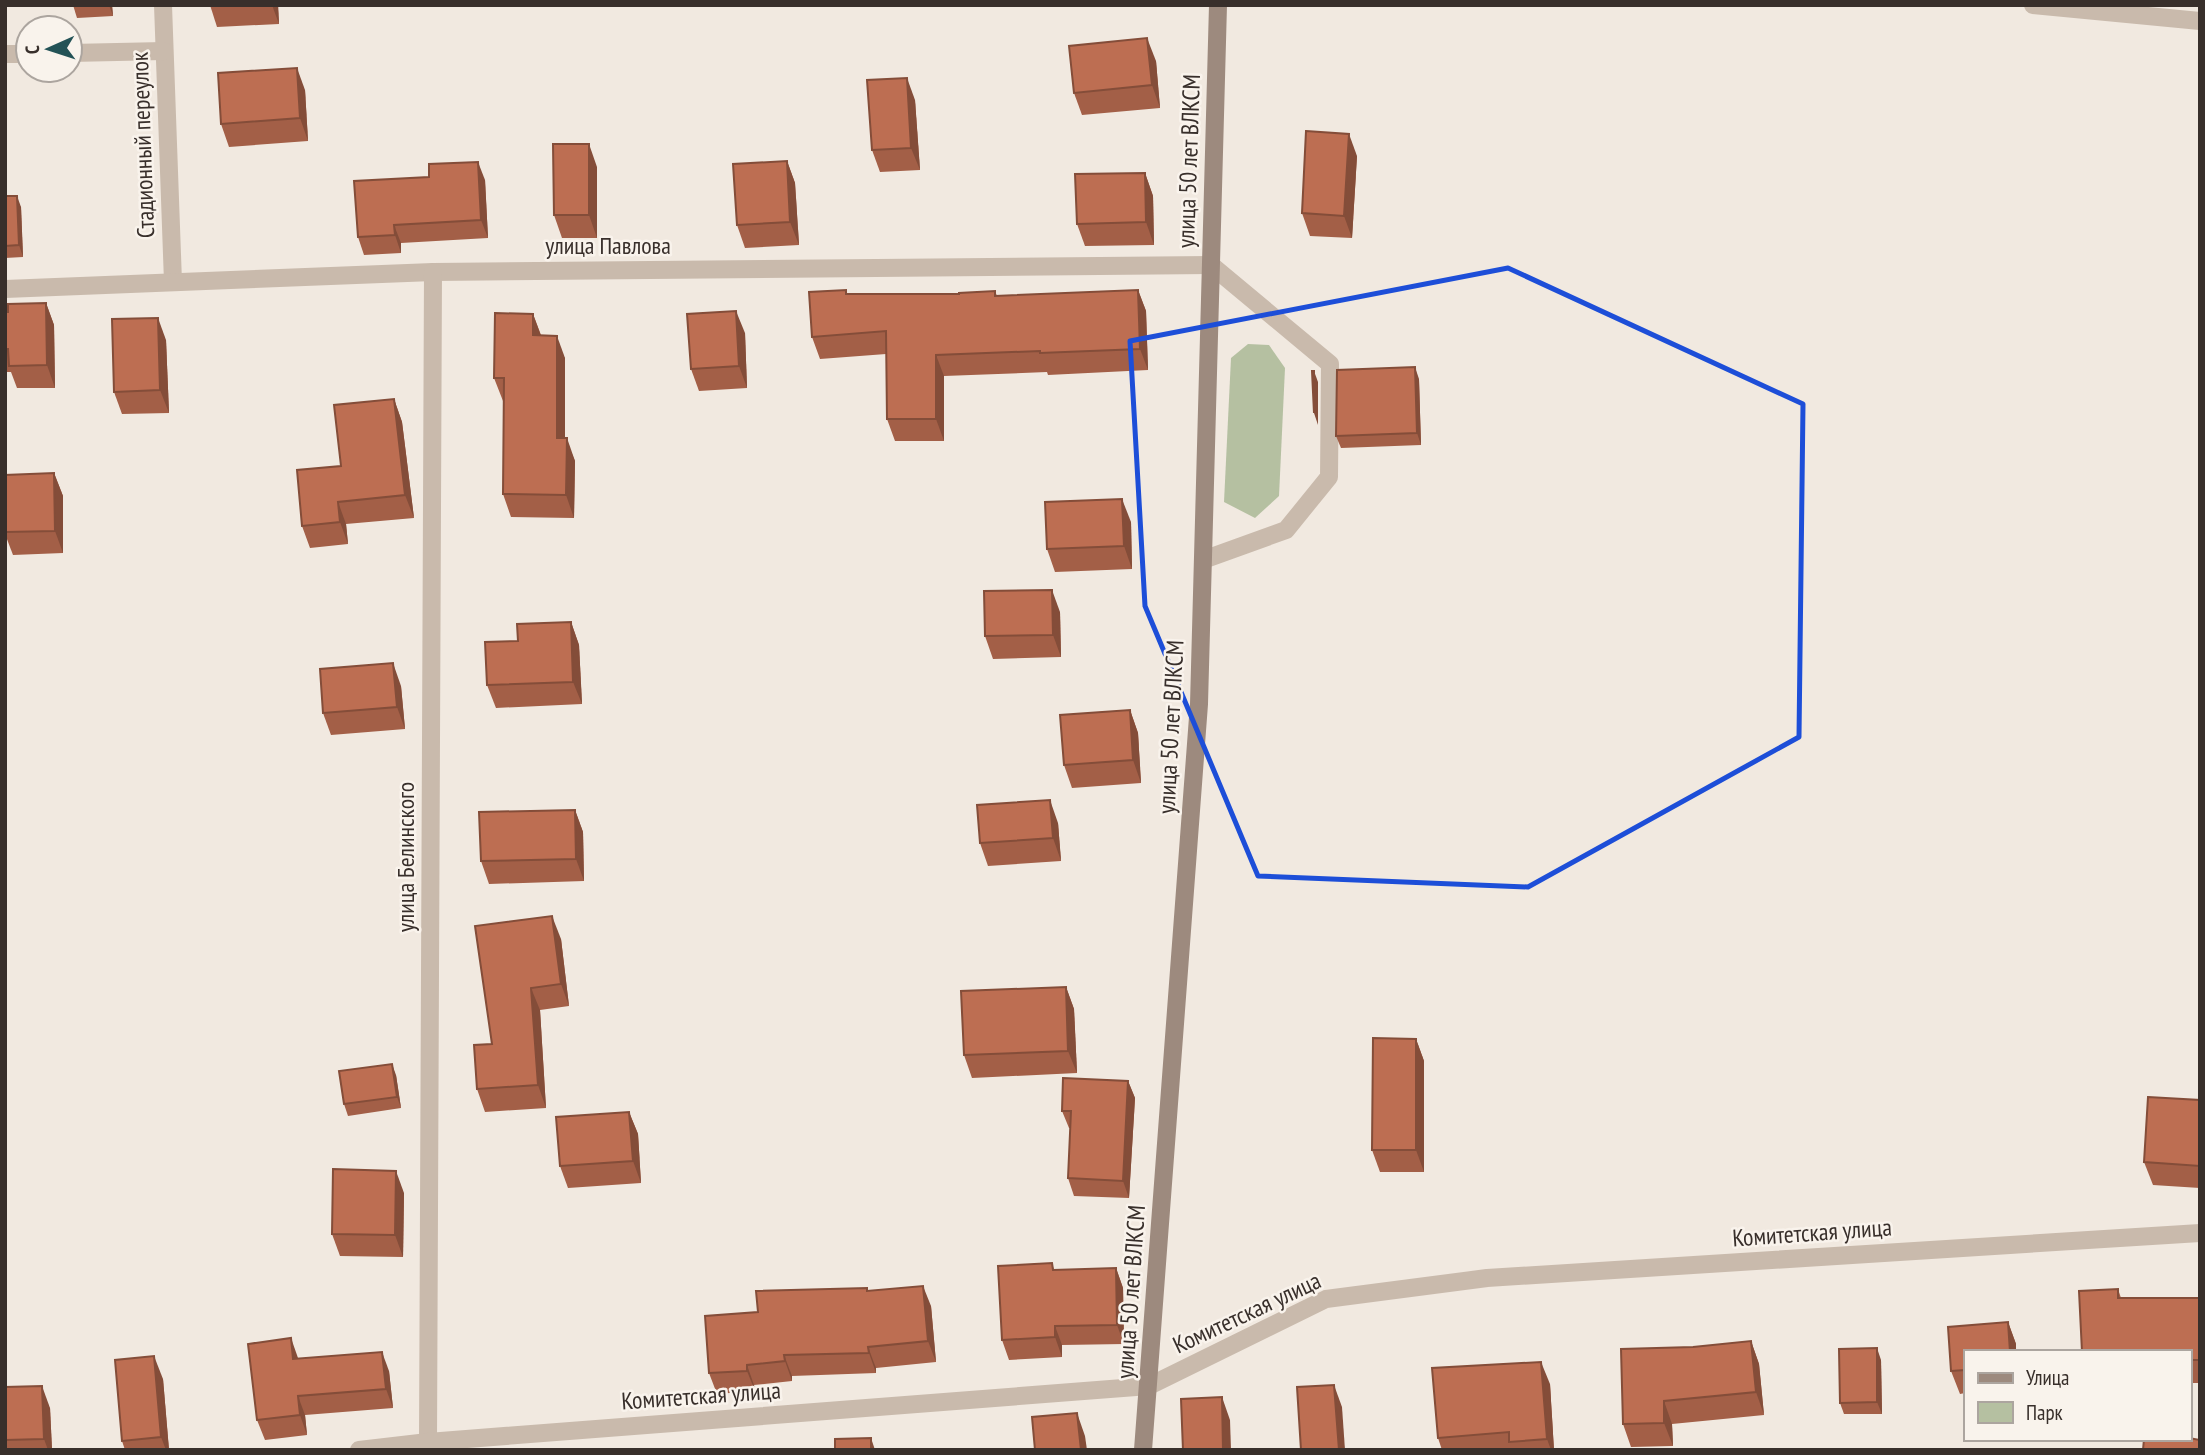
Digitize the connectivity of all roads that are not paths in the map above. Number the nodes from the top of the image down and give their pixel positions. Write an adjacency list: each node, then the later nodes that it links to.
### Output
1 (163, 5): 5 (street, Стадионный переулок)
2 (1218, 5): 7 (main road, улица 50 лет ВЛКСМ)
3 (2033, 5): 4 (street)
4 (2200, 21)
5 (164, 51): 6 (street); 9 (street, Стадионный переулок)
6 (84, 53)
7 (1211, 265): 8 (street, улица Павлова); 11 (main road, улица 50 лет ВЛКСМ); 11 (street)
8 (433, 272): 9 (street, улица Павлова); 14 (street, улица Белинского)
9 (173, 282): 10 (street, улица Павлова)
10 (5, 289)
11 (1203, 560): 13 (main road, улица 50 лет ВЛКСМ)
12 (2200, 1233): 13 (street, Комитетская улица)
13 (1149, 1386): 14 (street, Комитетская улица); 16 (main road, улица 50 лет ВЛКСМ)
14 (428, 1442): 15 (street, Комитетская улица)
15 (359, 1450)
16 (1143, 1450)

